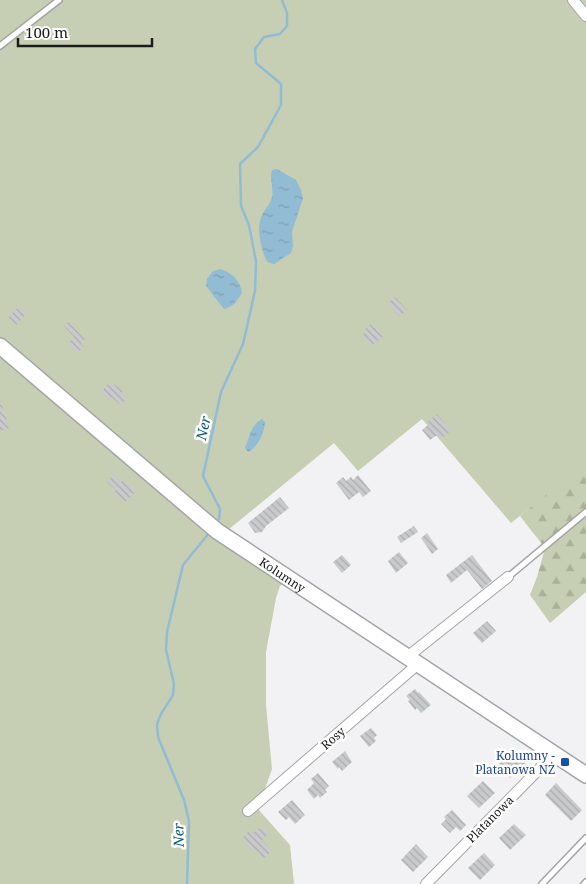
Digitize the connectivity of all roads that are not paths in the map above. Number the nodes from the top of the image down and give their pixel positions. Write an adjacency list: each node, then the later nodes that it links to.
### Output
1 (59, 0): 4 (lane)
2 (573, 0): 3 (street)
3 (586, 16)
4 (0, 46)
5 (0, 346): 8 (street, Kolumny)
6 (586, 512): 7 (lane)
7 (508, 577): 8 (street, Rosy)
8 (413, 661): 9 (street, Kolumny); 11 (street, Rosy)
9 (554, 754): 10 (street, Kolumny); 13 (street, Platanowa)
10 (586, 775)
11 (248, 811)
12 (586, 838): 14 (lane)
13 (426, 884)
14 (542, 884)

